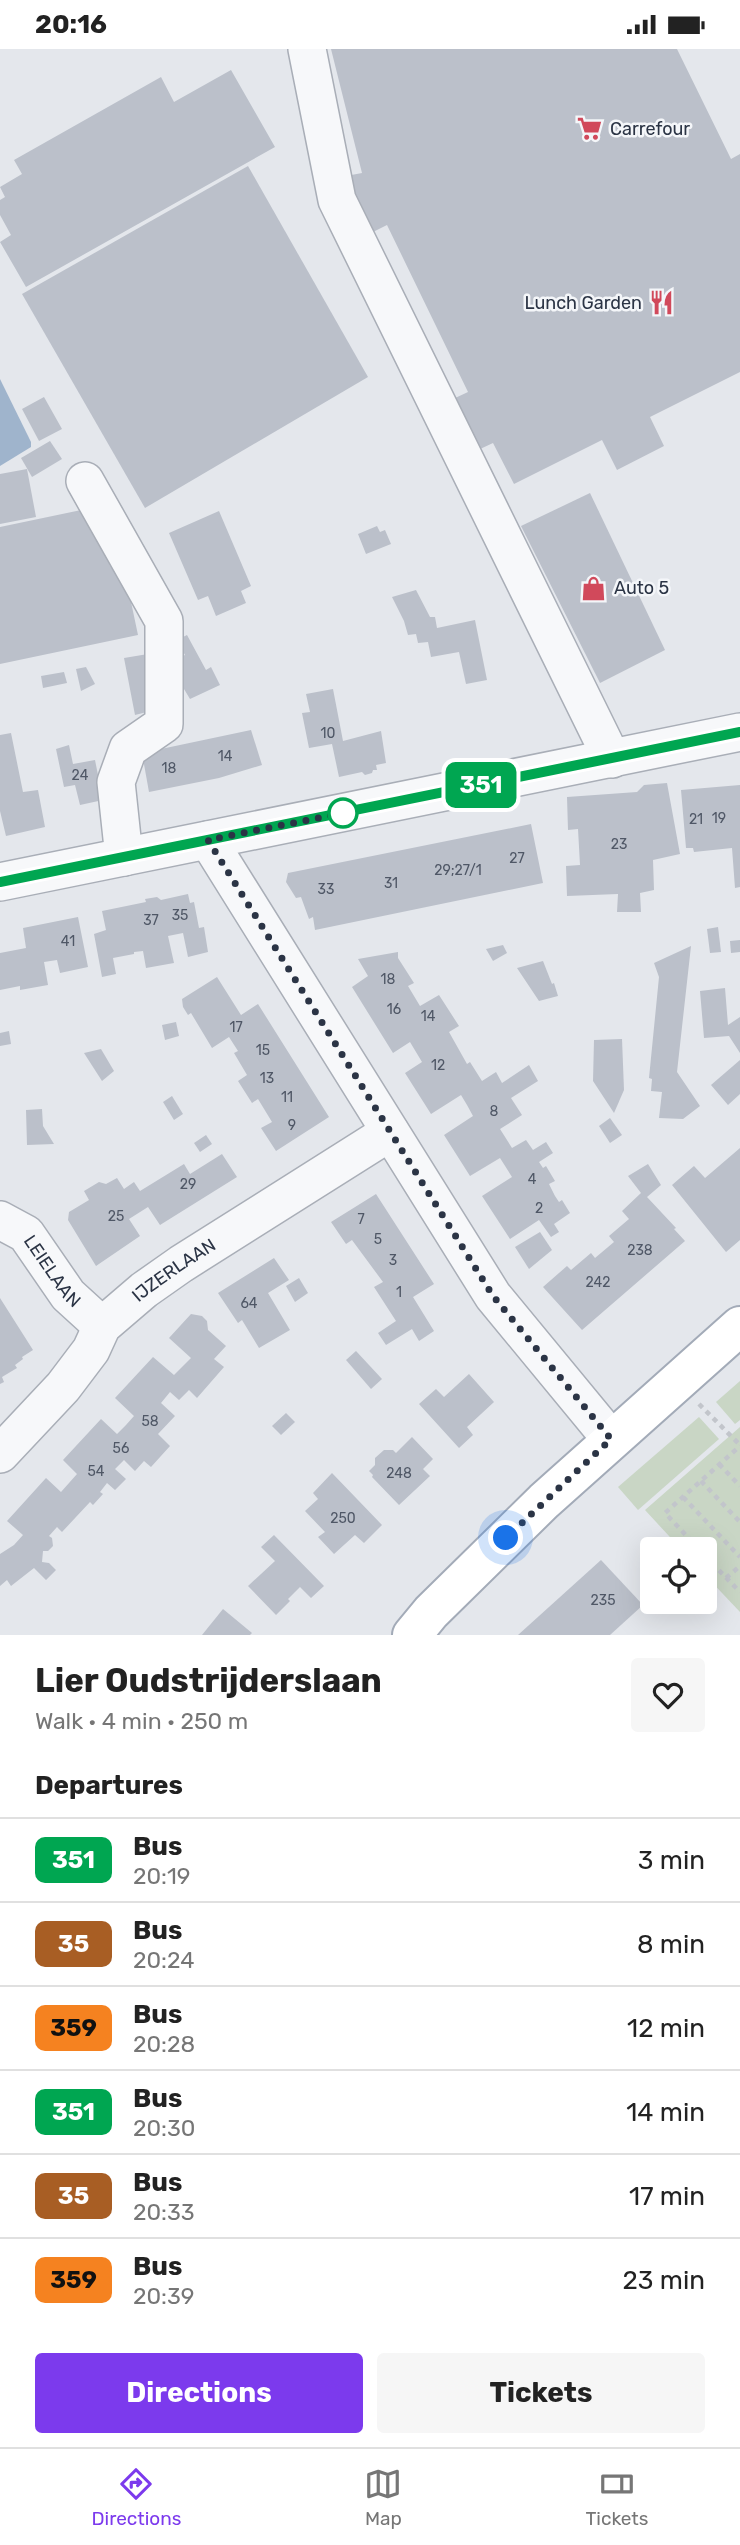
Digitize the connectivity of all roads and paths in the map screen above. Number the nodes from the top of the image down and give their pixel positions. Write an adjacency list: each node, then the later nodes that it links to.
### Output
1 (306, 49): 4 (street)
2 (85, 481): 6 (street)
3 (740, 732): 4 (street)
4 (612, 759): 5 (street)
5 (208, 840): 6 (street); 8 (street)
6 (124, 857): 7 (street)
7 (0, 882)
8 (390, 1132): 10 (street, IJZERLAAN); 13 (street)
9 (0, 1220): 10 (street, LEIELAAN)
10 (102, 1326): 15 (street, IJZERLAAN)
11 (740, 1326): 13 (main road)
12 (698, 1403): 14 (path)
13 (611, 1439): 27 (main road)
14 (740, 1446): 16 (path)
15 (0, 1454)
16 (719, 1464): 17 (path); 18 (path)
17 (701, 1481): 19 (path); 20 (path)
18 (740, 1486)
19 (683, 1497): 21 (path); 22 (path)
20 (740, 1522)
21 (688, 1537)
22 (740, 1557)
23 (740, 1566): 25 (path)
24 (717, 1569): 25 (path)
25 (726, 1579): 26 (path)
26 (740, 1592)
27 (412, 1635)

